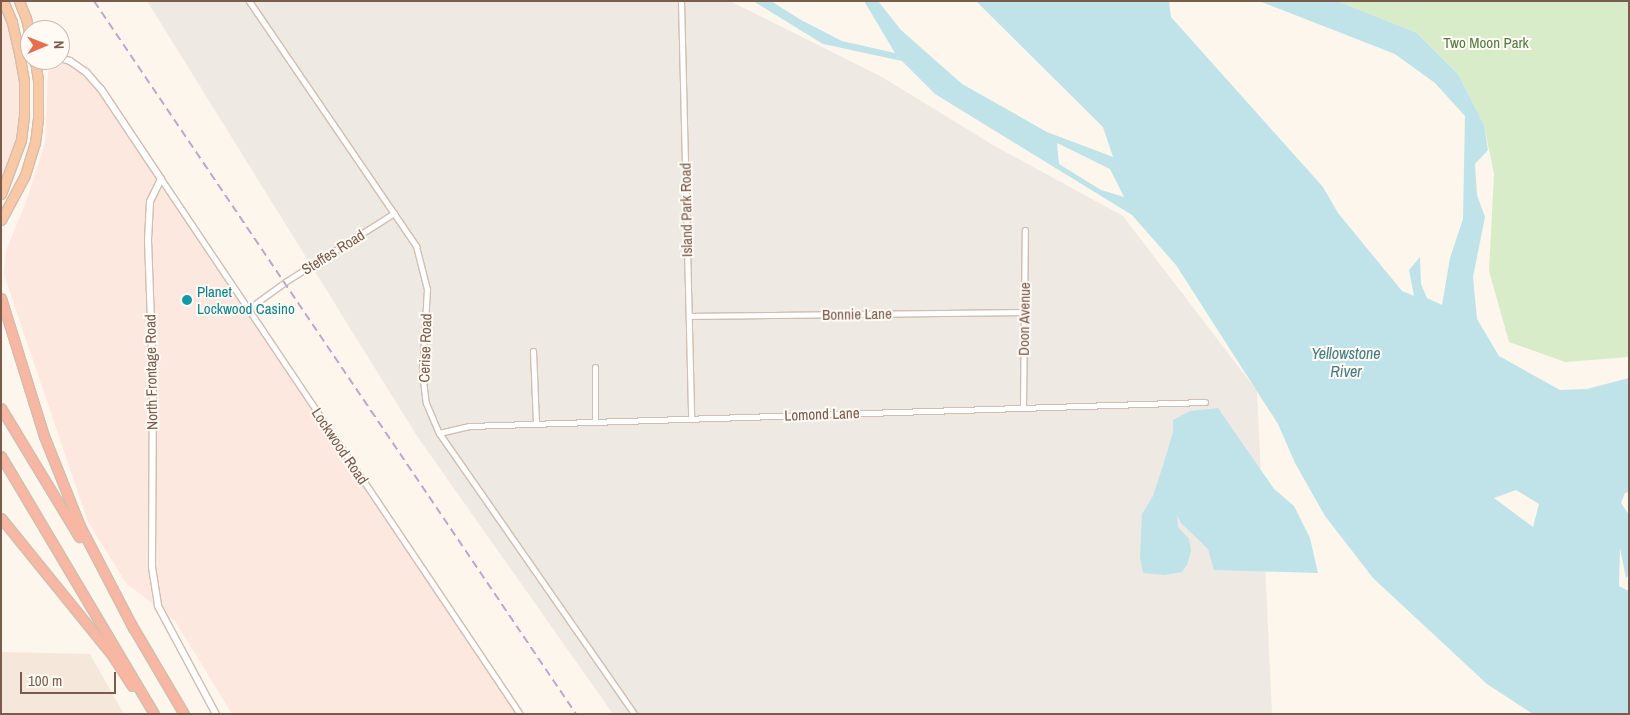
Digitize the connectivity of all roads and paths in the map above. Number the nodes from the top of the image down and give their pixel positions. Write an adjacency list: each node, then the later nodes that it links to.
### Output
1 (3, 1): 6 (highway)
2 (18, 1): 5 (highway)
3 (249, 1): 11 (street, Cerise Road)
4 (681, 1): 17 (street, Island Park Road)
5 (26, 20)
6 (19, 53): 10 (highway)
7 (70, 62): 9 (street)
8 (36, 70): 12 (highway)
9 (161, 179): 15 (street, Lockwood Road); 32 (street, North Frontage Road)
10 (1, 194)
11 (394, 213): 15 (street, Steffes Road); 26 (street, Cerise Road)
12 (1, 220)
13 (1025, 230): 16 (street, Doon Avenue)
14 (1, 298): 29 (highway)
15 (248, 309): 33 (street, Lockwood Road)
16 (1024, 312): 17 (street, Bonnie Lane); 22 (street, Doon Avenue)
17 (689, 316): 23 (street, Island Park Road)
18 (533, 351): 25 (street)
19 (595, 367): 24 (street)
20 (1205, 402): 22 (street, Lomond Lane)
21 (1, 408): 29 (highway)
22 (1023, 408): 23 (street, Lomond Lane)
23 (691, 418): 24 (street, Lomond Lane)
24 (595, 422): 25 (street, Lomond Lane)
25 (536, 424): 26 (street, Lomond Lane)
26 (439, 433): 34 (street, Cerise Road)
27 (1, 456): 30 (highway)
28 (1, 518): 30 (highway)
29 (133, 628): 31 (highway)
30 (152, 714)
31 (184, 714)
32 (216, 714)
33 (520, 714)
34 (634, 714)

